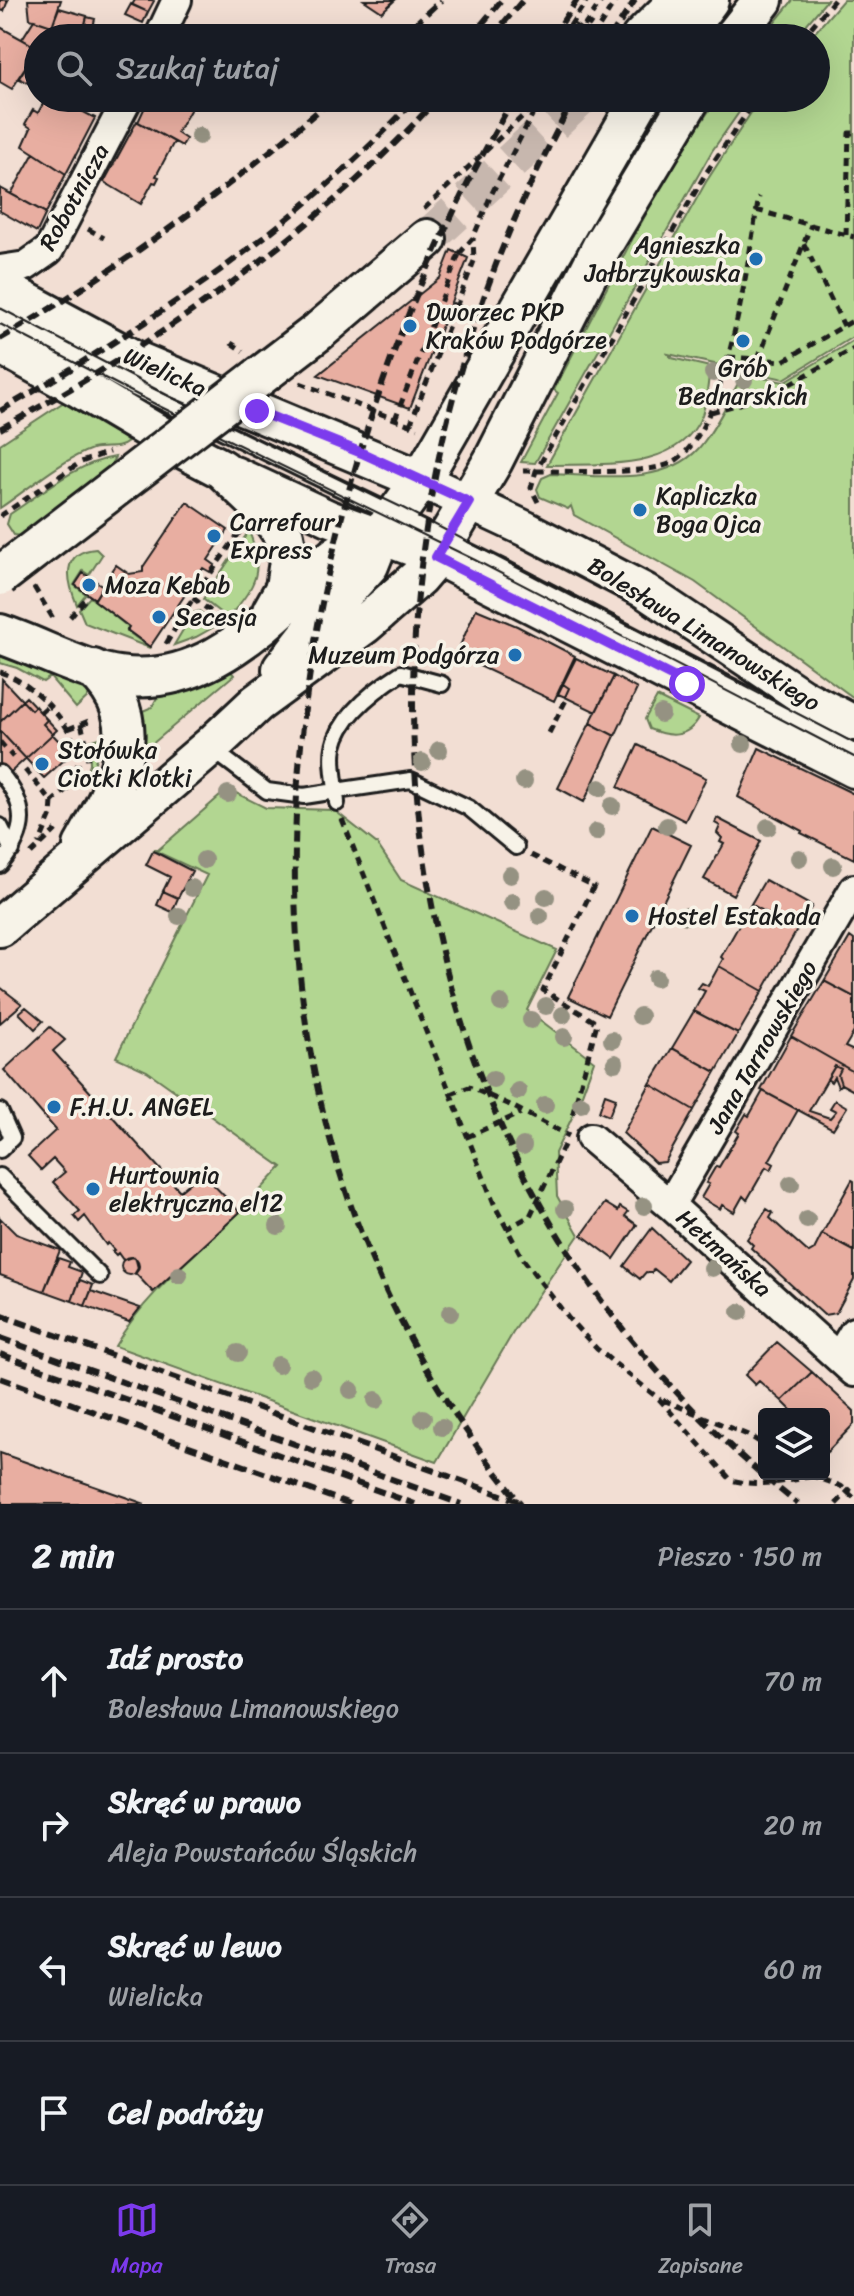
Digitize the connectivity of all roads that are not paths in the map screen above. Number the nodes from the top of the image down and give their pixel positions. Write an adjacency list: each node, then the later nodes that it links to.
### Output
1 (177, 0): 5 (street)
2 (679, 0): 6 (main road)
3 (709, 0): 7 (main road)
4 (763, 0): 8 (main road)
5 (166, 24)
6 (655, 24)
7 (691, 24)
8 (744, 24)
9 (121, 112): 13 (street, Robotnicza)
10 (633, 112): 18 (main road)
11 (683, 112): 19 (main road)
12 (443, 247): 22 (main road, bridge)
13 (0, 270)
14 (0, 288): 18 (main road, Wielicka)
15 (0, 316): 20 (lane)
16 (0, 344): 17 (main road)
17 (222, 469): 20 (street); 23 (main road)
18 (421, 480): 19 (street, Wielicka); 20 (main road)
19 (469, 502): 21 (main road); 28 (street, Bolesława Limanowskiego)
20 (389, 524): 21 (street); 23 (main road); 27 (main road)
21 (441, 549): 27 (main road); 30 (lane); 31 (street, Bolesława Limanowskiego)
22 (0, 576)
23 (268, 617): 25 (main road)
24 (2, 644): 25 (main road)
25 (93, 669): 38 (main road)
26 (442, 684): 33 (lane)
27 (257, 703): 29 (main road)
28 (854, 723)
29 (210, 747): 33 (lane); 38 (main road)
30 (854, 750)
31 (854, 770)
32 (0, 773): 36 (lane)
33 (336, 797): 35 (lane)
34 (0, 826): 36 (lane)
35 (516, 847)
36 (12, 850): 37 (lane)
37 (0, 865)
38 (72, 866): 40 (main road)
39 (854, 889): 45 (street, Jana Tarnowskiego)
40 (0, 927)
41 (0, 1111): 43 (lane)
42 (578, 1137): 45 (street, Hetmańska)
43 (0, 1150)
44 (0, 1176): 46 (lane)
45 (670, 1205): 48 (street, Hetmańska)
46 (100, 1276)
47 (854, 1332): 48 (street)
48 (847, 1364)

